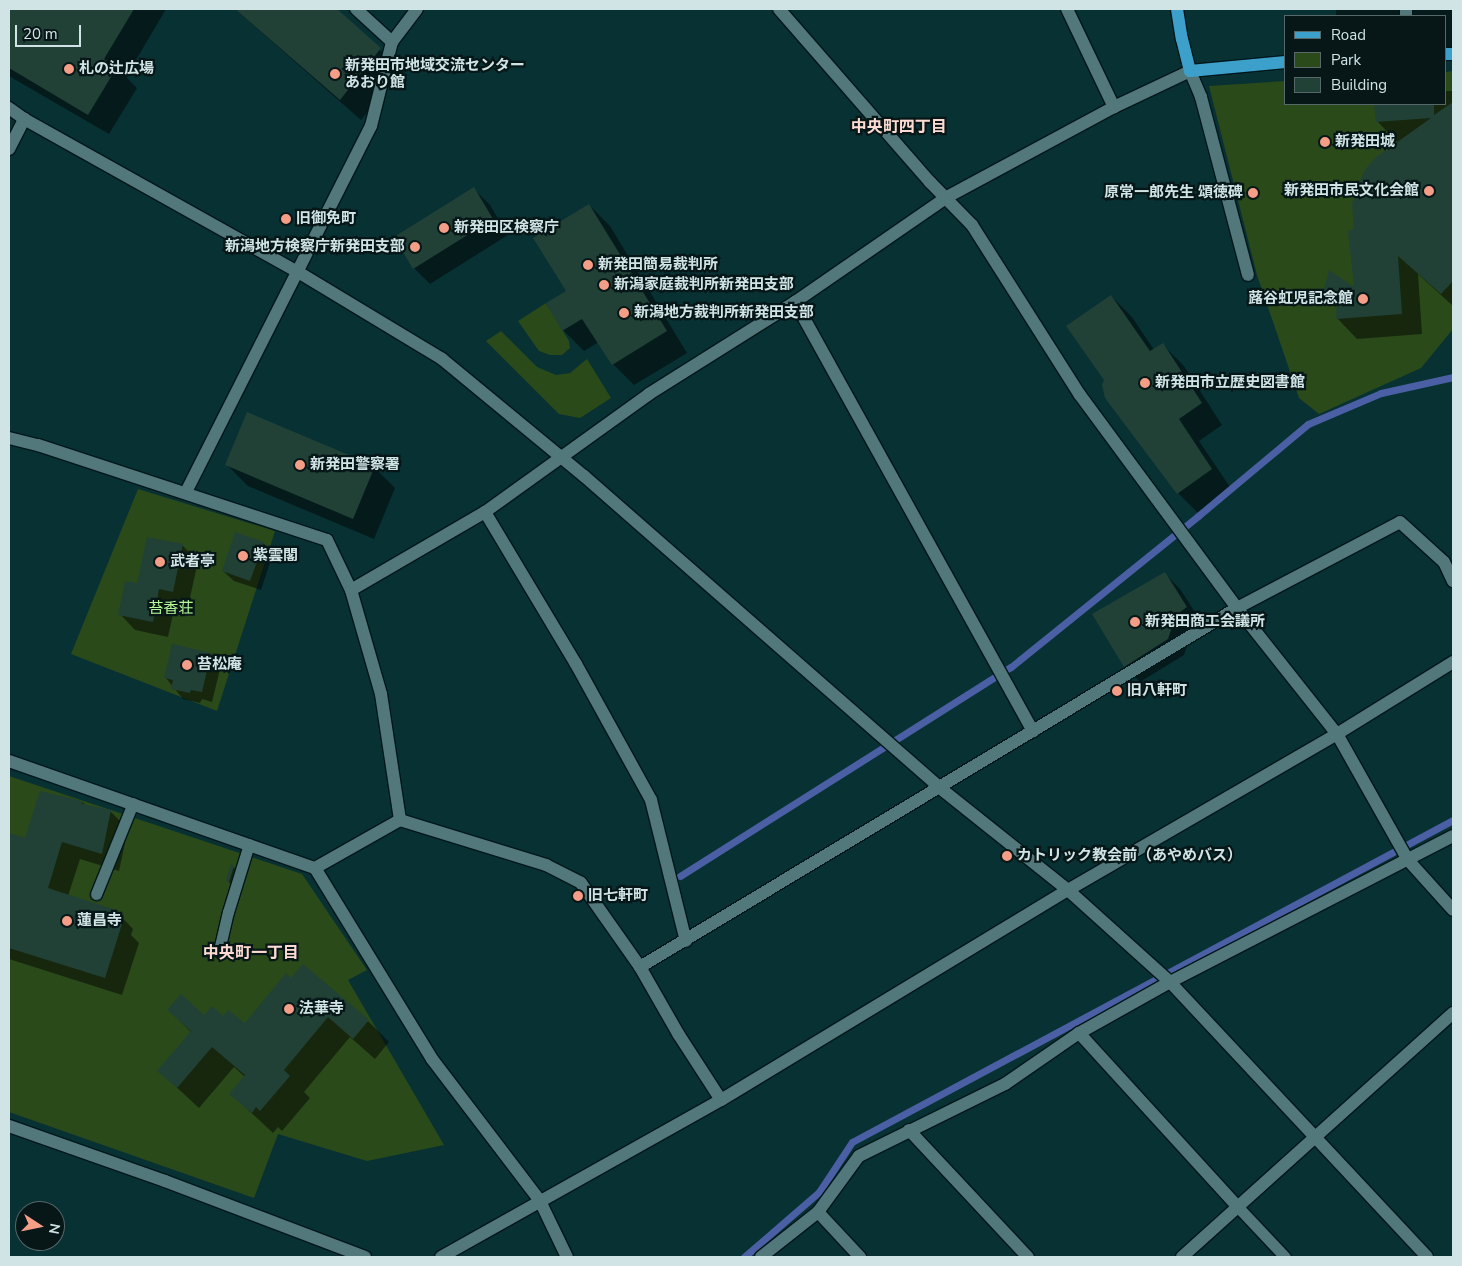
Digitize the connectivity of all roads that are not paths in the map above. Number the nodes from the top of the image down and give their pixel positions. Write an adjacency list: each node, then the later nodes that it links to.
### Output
1 (356, 9): 6 (street)
2 (417, 9): 6 (street)
3 (780, 9): 13 (street)
4 (1068, 9): 9 (street)
5 (1177, 9): 8 (main road)
6 (392, 42): 14 (street)
7 (1284, 62): 8 (main road)
8 (1190, 70): 9 (street); 15 (street)
9 (1114, 107): 13 (street)
10 (9, 108): 11 (street)
11 (24, 119): 12 (street); 14 (street)
12 (9, 150)
13 (946, 197): 16 (street); 24 (street)
14 (298, 272): 18 (street); 19 (street)
15 (1248, 275)
16 (795, 302): 18 (street); 26 (street)
17 (9, 438): 19 (street)
18 (562, 457): 20 (street); 29 (street)
19 (186, 492): 23 (street)
20 (485, 512): 23 (street); 39 (street)
21 (1449, 561): 22 (street); 24 (street)
22 (1453, 581)
23 (351, 590): 31 (street)
24 (1237, 608): 26 (street); 27 (street)
25 (1453, 662): 27 (street)
26 (1032, 731): 29 (street)
27 (1337, 734): 34 (street); 36 (street)
28 (9, 761): 30 (street)
29 (940, 788): 36 (street); 39 (street)
30 (133, 803): 33 (street); 37 (lane)
31 (400, 820): 35 (street); 41 (street)
32 (1453, 836): 34 (street)
33 (249, 844): 35 (street); 40 (lane)
34 (1408, 860): 38 (street); 42 (street)
35 (315, 868): 49 (street)
36 (1068, 890): 42 (street); 45 (street)
37 (96, 894)
38 (1453, 910)
39 (686, 941): 41 (street)
40 (220, 946)
41 (640, 967): 45 (street)
42 (1170, 982): 44 (street); 48 (street)
43 (1453, 1013): 48 (street)
44 (1079, 1033): 47 (street); 50 (street)
45 (721, 1100): 49 (street)
46 (9, 1126): 52 (street)
47 (909, 1130): 51 (street); 57 (street)
48 (1314, 1136): 50 (street); 60 (street)
49 (540, 1202): 53 (street); 54 (street)
50 (1237, 1206): 58 (street); 59 (lane)
51 (818, 1212): 55 (street); 56 (street)
52 (365, 1257)
53 (441, 1257)
54 (567, 1257)
55 (762, 1257)
56 (860, 1257)
57 (1028, 1257)
58 (1182, 1257)
59 (1285, 1257)
60 (1427, 1257)

